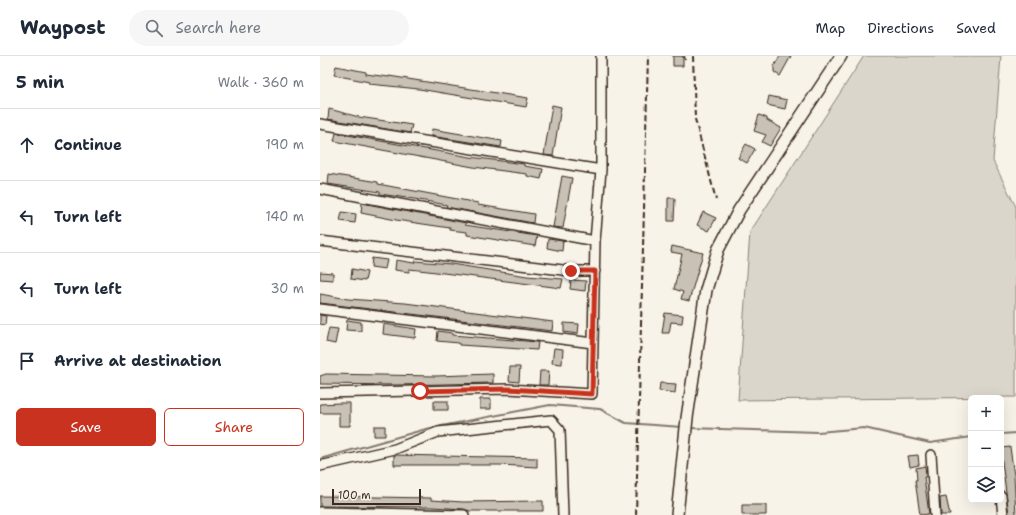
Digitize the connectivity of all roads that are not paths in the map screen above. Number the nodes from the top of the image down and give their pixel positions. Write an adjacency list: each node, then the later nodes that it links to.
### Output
1 (601, 56): 4 (street)
2 (841, 56): 18 (main road)
3 (320, 124): 4 (street)
4 (601, 170): 7 (street)
5 (320, 189): 7 (street)
6 (320, 241): 8 (street)
7 (596, 241): 8 (street)
8 (595, 271): 10 (street)
9 (320, 309): 10 (street)
10 (593, 343): 11 (street)
11 (320, 393)
12 (931, 455): 19 (street)
13 (320, 466): 17 (street)
14 (1002, 503): 20 (street)
15 (320, 512): 16 (street)
16 (464, 515)
17 (562, 515)
18 (677, 515)
19 (935, 515)
20 (1003, 515)

